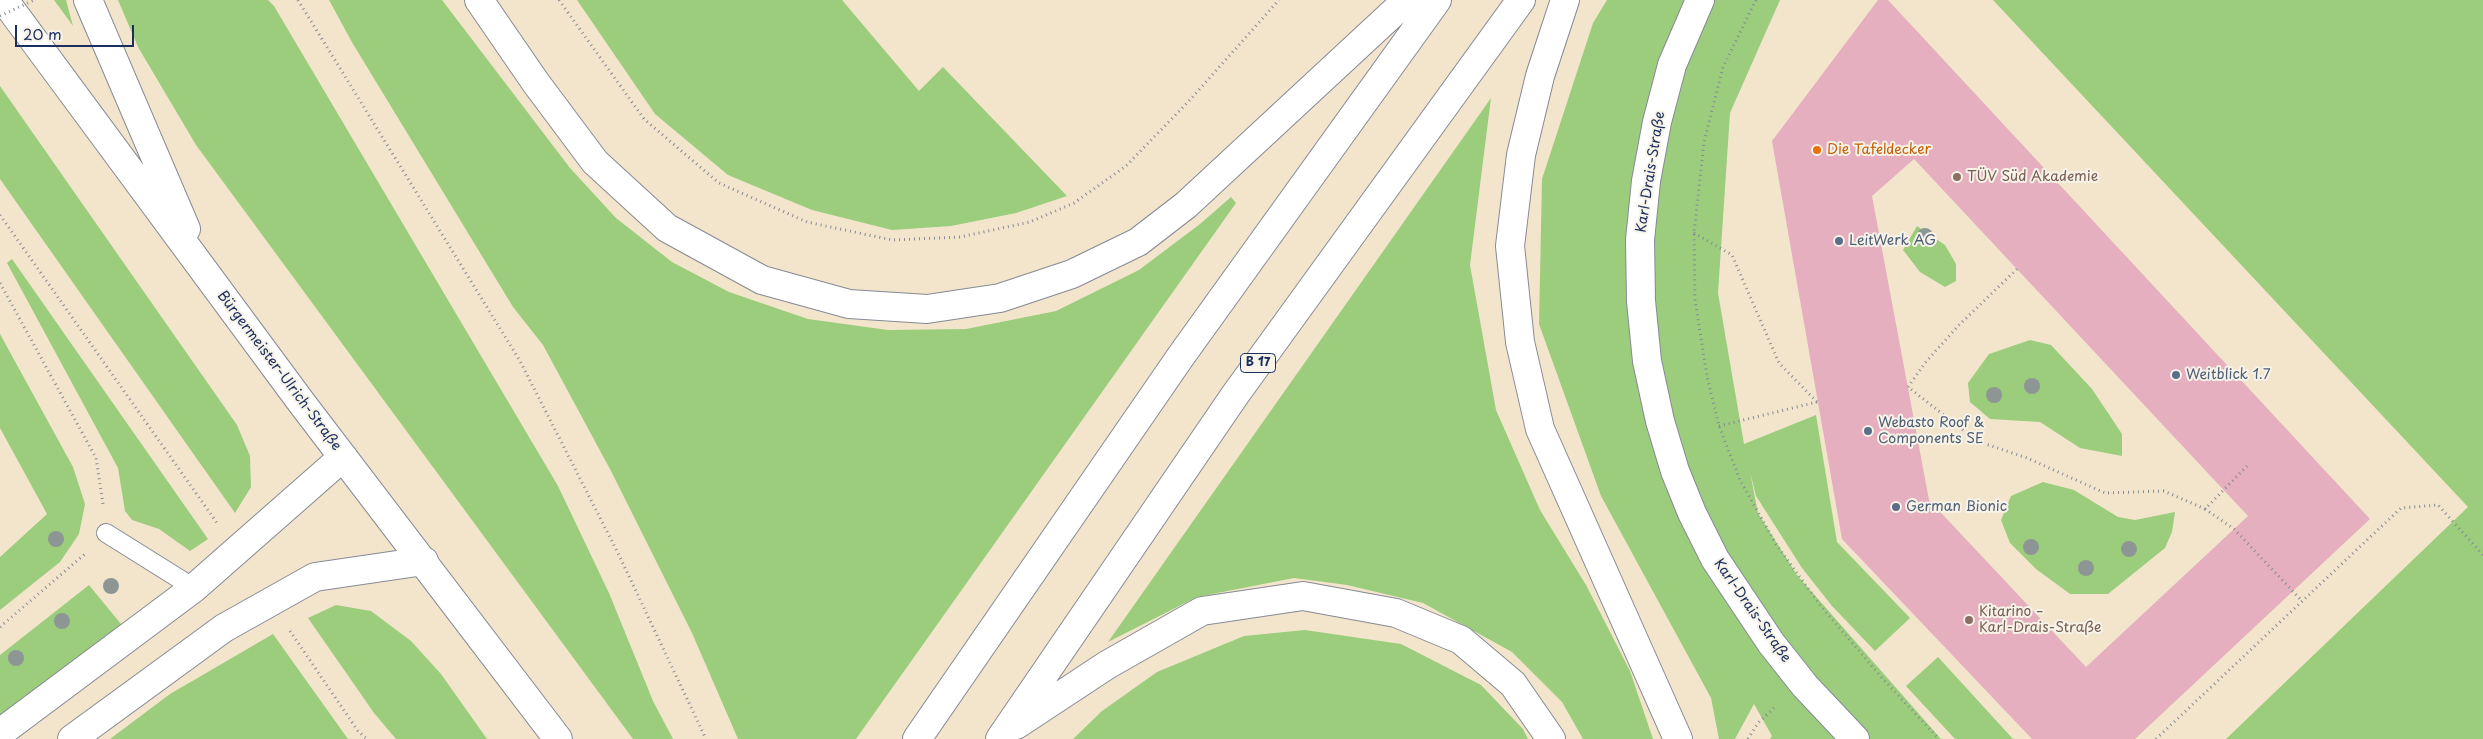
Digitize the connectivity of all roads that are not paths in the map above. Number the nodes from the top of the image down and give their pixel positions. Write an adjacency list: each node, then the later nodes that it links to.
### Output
1 (4, 0): 9 (main road, Bürgermeister-Ulrich-Straße)
2 (88, 0): 9 (main road)
3 (479, 0): 4 (main road)
4 (1407, 0)
5 (1437, 0): 18 (main road)
6 (1521, 0): 15 (main road, B 17)
7 (1565, 0): 20 (main road)
8 (1700, 0): 21 (main road, Karl-Drais-Straße)
9 (206, 274): 10 (main road, Bürgermeister-Ulrich-Straße)
10 (343, 457): 12 (main road, Bürgermeister-Ulrich-Straße); 13 (main road)
11 (106, 533): 13 (lane)
12 (424, 561): 16 (main road); 17 (main road, Bürgermeister-Ulrich-Straße)
13 (194, 588): 14 (main road)
14 (0, 733)
15 (1002, 736): 19 (main road)
16 (72, 739)
17 (558, 739)
18 (917, 739)
19 (1551, 739)
20 (1678, 739)
21 (1855, 739)

